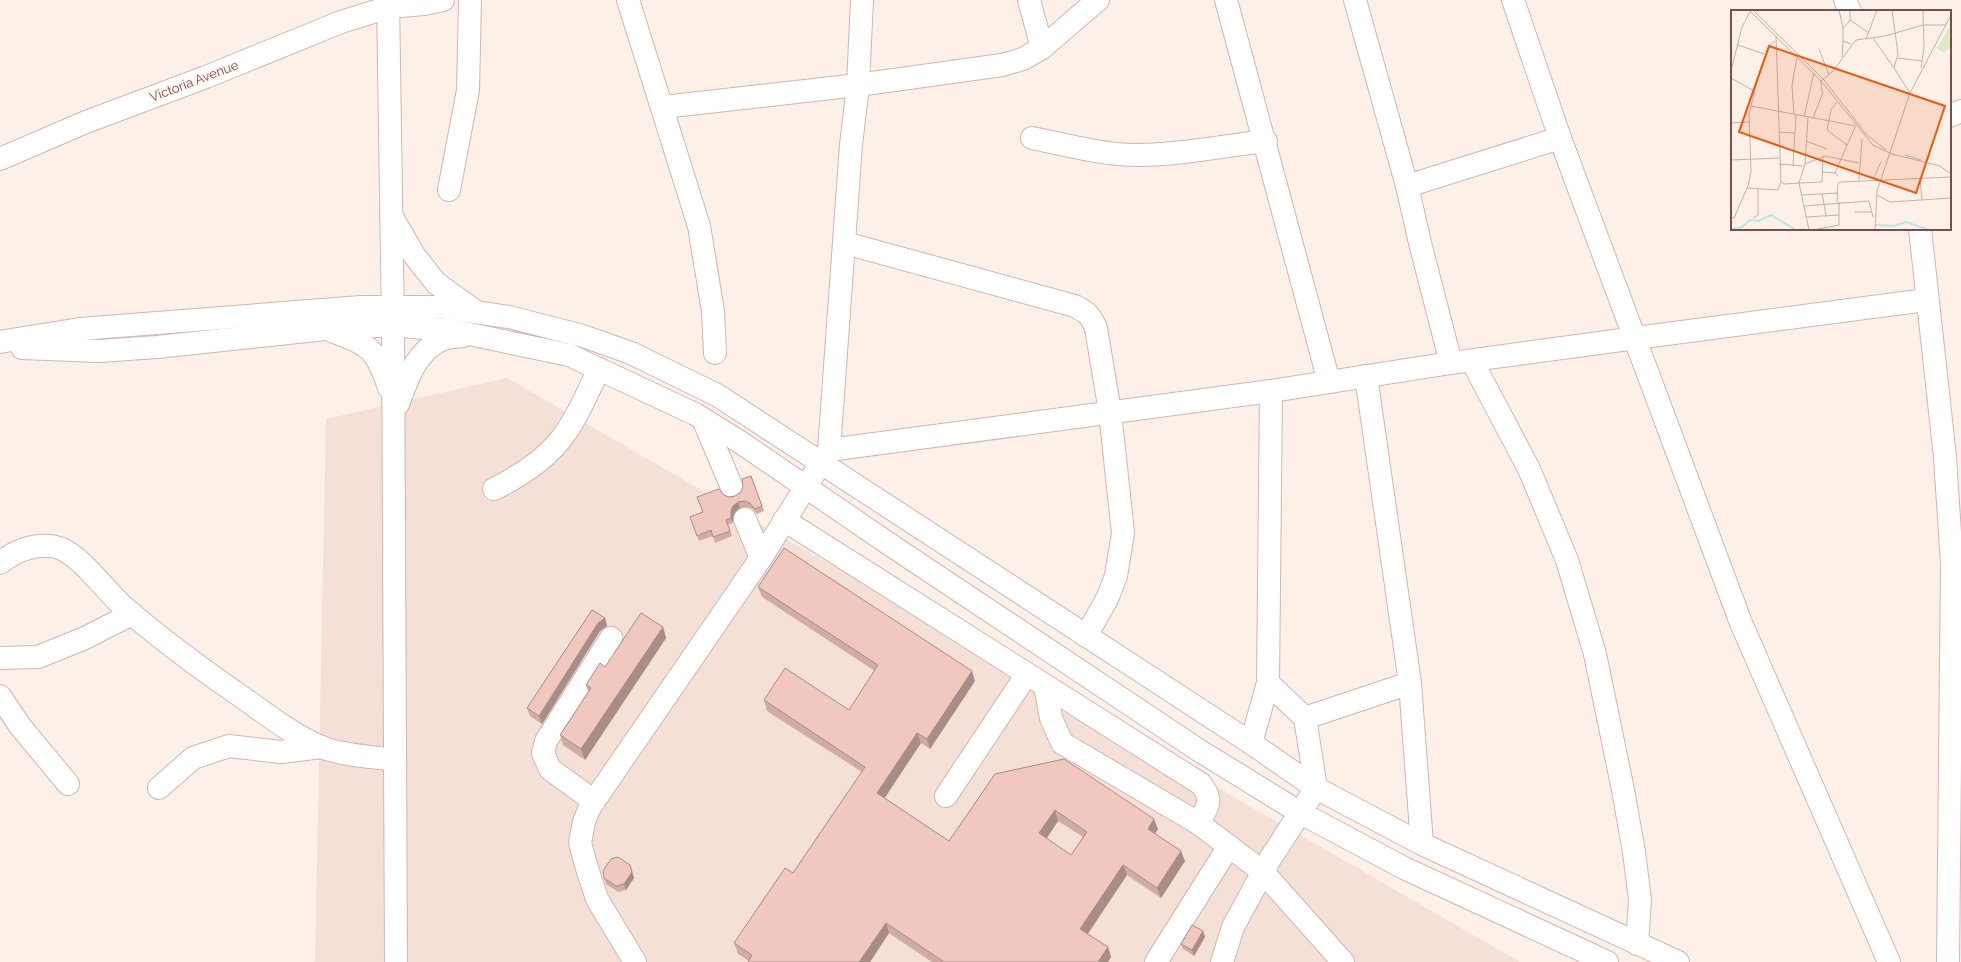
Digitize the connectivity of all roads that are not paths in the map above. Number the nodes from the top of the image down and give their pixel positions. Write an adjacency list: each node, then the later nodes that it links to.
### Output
1 (443, 0): 11 (street, Victoria Avenue)
2 (470, 0): 23 (street)
3 (628, 0): 15 (street)
4 (862, 0): 14 (street)
5 (1029, 0): 13 (street)
6 (1098, 0): 13 (street)
7 (1226, 0): 20 (street)
8 (1355, 0): 22 (street)
9 (1513, 0): 19 (street)
10 (1845, 0): 12 (street)
11 (388, 3): 21 (street, Victoria Avenue); 24 (street)
12 (1850, 10)
13 (1042, 48): 14 (street)
14 (858, 86): 15 (street); 26 (street)
15 (663, 107): 35 (street)
16 (1961, 111): 17 (street)
17 (1951, 116)
18 (1032, 138): 20 (street)
19 (1560, 138): 22 (street); 32 (street)
20 (1266, 141): 39 (street)
21 (2, 152)
22 (1407, 186): 36 (street)
23 (450, 190)
24 (390, 214): 28 (street); 29 (street)
25 (1920, 230): 27 (street)
26 (844, 243): 42 (street); 44 (street)
27 (1926, 300): 32 (street); 45 (street)
28 (478, 313): 29 (street); 44 (street)
29 (393, 316): 30 (street); 31 (street); 33 (street); 41 (street)
30 (326, 330): 34 (street); 41 (street)
31 (470, 334): 37 (street); 41 (street)
32 (1636, 338): 36 (street); 84 (street)
33 (0, 342)
34 (0, 346)
35 (715, 353)
36 (1462, 362): 38 (street); 76 (street)
37 (599, 370): 43 (street); 47 (street)
38 (1366, 376): 39 (street); 59 (street)
39 (1329, 382): 40 (street)
40 (1271, 391): 42 (street); 58 (street)
41 (393, 409): 64 (street)
42 (1110, 412): 44 (street); 54 (street)
43 (703, 419): 46 (street); 48 (street)
44 (825, 456): 46 (street); 54 (street)
45 (1953, 459): 74 (street)
46 (805, 486): 50 (street); 70 (street)
47 (494, 489)
48 (733, 490)
49 (745, 519): 51 (street)
50 (784, 520): 51 (street); 57 (street)
51 (760, 558): 69 (street)
52 (0, 563): 53 (street)
53 (132, 614): 56 (street); 63 (street)
54 (1086, 636): 62 (street)
55 (611, 638): 69 (street)
56 (0, 658)
57 (1036, 680): 68 (street); 71 (street); 71 (street)
58 (1268, 682): 61 (street); 62 (street)
59 (1410, 683): 61 (street); 72 (street)
60 (0, 696): 65 (street)
61 (1305, 718): 67 (street)
62 (1250, 743): 67 (street)
63 (322, 747): 64 (street); 66 (street)
64 (395, 760): 77 (street)
65 (68, 784)
66 (159, 788)
67 (1316, 788): 70 (street); 72 (street)
68 (946, 796)
69 (594, 801): 78 (street)
70 (1299, 812): 75 (street); 82 (street)
71 (1198, 823): 73 (street)
72 (1422, 844): 76 (street)
73 (1229, 846): 75 (street); 79 (street)
74 (1956, 865): 85 (street)
75 (1263, 872): 80 (street); 81 (street)
76 (1637, 944): 83 (street)
77 (396, 962)
78 (635, 962)
79 (1156, 962)
80 (1222, 962)
81 (1343, 962)
82 (1607, 962)
83 (1678, 962)
84 (1889, 962)
85 (1948, 962)

